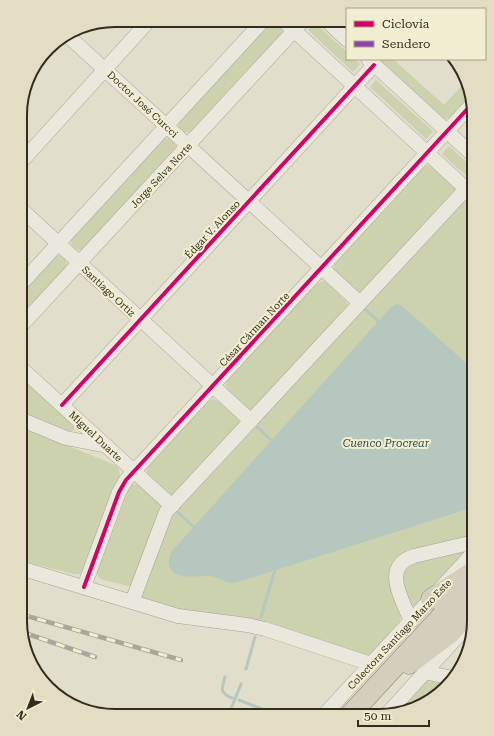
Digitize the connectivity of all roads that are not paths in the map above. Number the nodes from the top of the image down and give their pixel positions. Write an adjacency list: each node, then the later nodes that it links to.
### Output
1 (143, 27): 9 (street)
2 (257, 27): 12 (street)
3 (292, 27): 14 (street, Jorge Selva Norte)
4 (296, 27): 10 (street)
5 (333, 27): 7 (street)
6 (71, 39): 9 (street, Doctor José Curcci)
7 (346, 39)
8 (371, 62): 10 (street, Édgar V. Alonso); 13 (street)
9 (105, 70): 12 (street, Doctor José Curcci); 17 (street)
10 (355, 86): 16 (street); 20 (street, Édgar V. Alonso)
11 (467, 110): 13 (street, César Cárman Norte)
12 (166, 126): 14 (street, Doctor José Curcci); 22 (street)
13 (447, 132): 15 (street); 16 (street, César Cárman Norte)
14 (188, 146): 20 (street, Doctor José Curcci); 23 (street, Jorge Selva Norte)
15 (467, 150)
16 (427, 153): 18 (street); 24 (street, César Cárman Norte)
17 (27, 155)
18 (467, 189)
19 (467, 195): 26 (street)
20 (249, 202): 24 (street, Doctor José Curcci); 28 (street, Édgar V. Alonso)
21 (27, 215): 22 (street, Santiago Ortiz)
22 (58, 243): 23 (street, Santiago Ortiz); 25 (street)
23 (79, 263): 27 (street, Jorge Selva Norte); 28 (street, Santiago Ortiz)
24 (321, 268): 26 (street, Doctor José Curcci); 30 (street, César Cárman Norte)
25 (27, 277)
26 (360, 304): 32 (street)
27 (27, 319)
28 (140, 319): 30 (street, Santiago Ortiz); 31 (street, Édgar V. Alonso)
29 (27, 372): 31 (street, Miguel Duarte)
30 (213, 386): 32 (street, Santiago Ortiz); 35 (street, César Cárman Norte)
31 (62, 405): 34 (street, Miguel Duarte)
32 (251, 421): 36 (street)
33 (27, 422): 34 (street)
34 (107, 446): 35 (street, Miguel Duarte)
35 (134, 471): 36 (street, Miguel Duarte); 41 (street, César Cárman Norte)
36 (172, 506): 44 (street)
37 (467, 544): 47 (street)
38 (467, 560): 43 (street, Colectora Santiago Marzo Este)
39 (27, 570): 41 (street)
40 (467, 576): 43 (highway)
41 (84, 587): 44 (street)
42 (467, 589): 54 (highway)
43 (431, 599): 47 (street, Colectora Santiago Marzo Este)
44 (132, 602): 49 (street)
45 (467, 603): 50 (highway)
46 (467, 614): 50 (highway)
47 (411, 621): 49 (street, Colectora Santiago Marzo Este)
48 (467, 625): 50 (street)
49 (371, 664): 53 (street, Colectora Santiago Marzo Este)
50 (416, 669): 51 (street); 52 (street); 55 (highway)
51 (447, 677)
52 (391, 708)
53 (329, 709)
54 (355, 709)
55 (368, 709)

